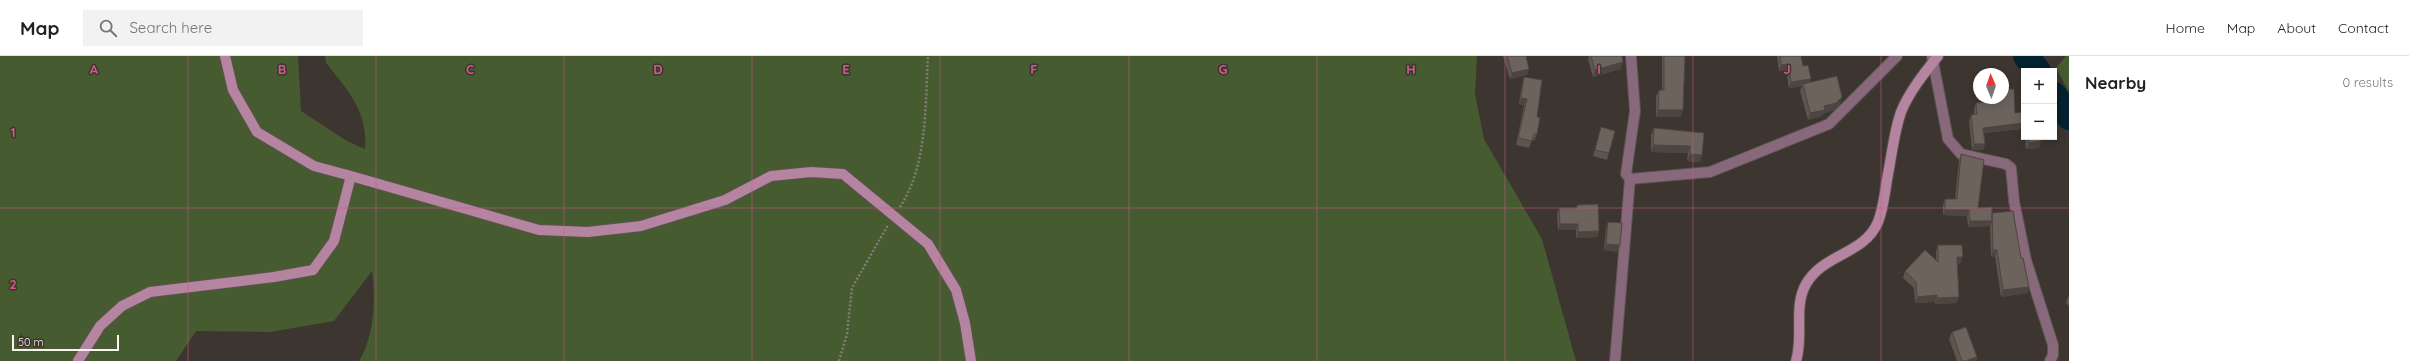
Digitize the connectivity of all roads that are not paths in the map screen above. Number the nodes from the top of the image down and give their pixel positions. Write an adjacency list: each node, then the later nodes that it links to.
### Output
1 (226, 56): 5 (street)
2 (1631, 56): 6 (street)
3 (1897, 56): 6 (street)
4 (1934, 58): 10 (street); 11 (street)
5 (351, 176): 7 (street); 8 (street)
6 (1630, 179): 9 (street)
7 (78, 361)
8 (971, 361)
9 (1615, 361)
10 (1796, 361)
11 (2050, 361)

